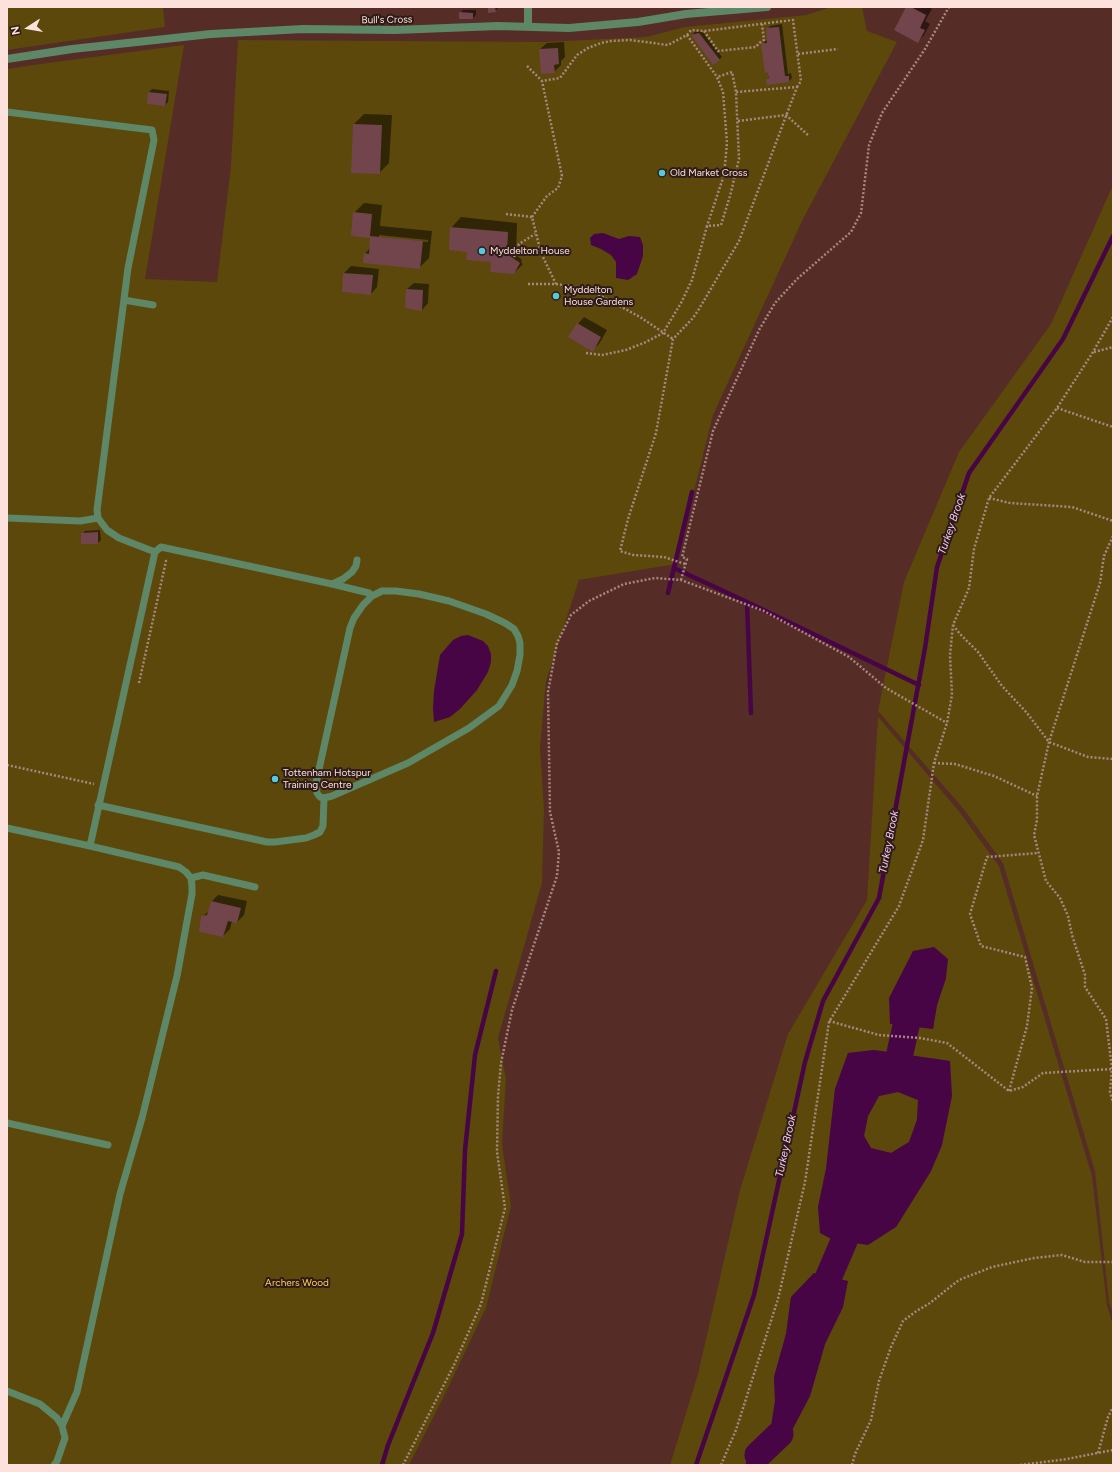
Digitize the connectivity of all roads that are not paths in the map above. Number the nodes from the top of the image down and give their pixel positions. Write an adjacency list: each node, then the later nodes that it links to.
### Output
1 (528, 7): 3 (street)
2 (767, 7): 3 (street, Bull's Cross)
3 (528, 27): 4 (street, Bull's Cross)
4 (7, 59)
5 (7, 112): 6 (lane)
6 (124, 300): 7 (lane); 9 (lane)
7 (153, 305)
8 (7, 518): 9 (lane)
9 (98, 518): 10 (lane)
10 (155, 552): 12 (lane); 15 (lane)
11 (357, 560): 12 (lane)
12 (332, 584): 13 (lane)
13 (372, 596): 14 (lane); 14 (lane)
14 (324, 798): 15 (lane)
15 (98, 804): 17 (lane)
16 (7, 828): 17 (lane)
17 (90, 846): 18 (lane)
18 (191, 878): 19 (lane); 23 (lane)
19 (255, 887)
20 (7, 1123): 21 (lane)
21 (108, 1145)
22 (7, 1391): 23 (lane)
23 (62, 1426): 24 (lane)
24 (54, 1465)

